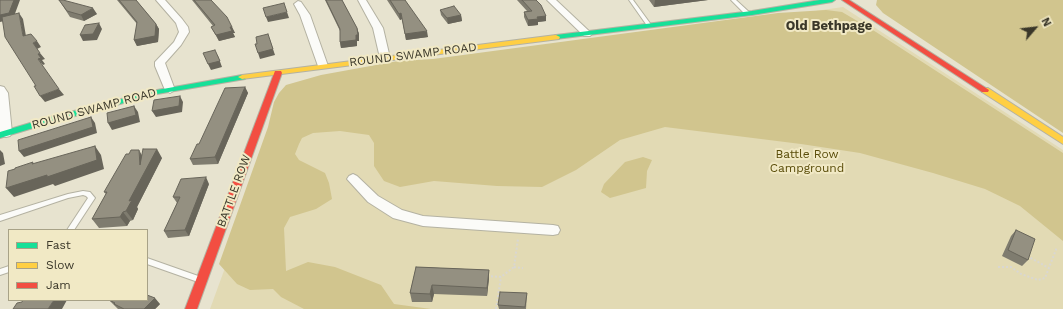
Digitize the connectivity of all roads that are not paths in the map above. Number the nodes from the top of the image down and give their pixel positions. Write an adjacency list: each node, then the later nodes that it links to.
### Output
1 (160, 0): 16 (street)
2 (362, 0): 12 (street)
3 (551, 0): 11 (street)
4 (631, 0): 10 (lane)
5 (733, 0): 9 (lane)
6 (832, 0): 9 (main road, ROUND SWAMP ROAD)
7 (844, 0): 18 (main road)
8 (298, 4): 13 (street)
9 (747, 13): 10 (main road, ROUND SWAMP ROAD)
10 (650, 26): 11 (main road, ROUND SWAMP ROAD)
11 (587, 34): 12 (main road, ROUND SWAMP ROAD)
12 (385, 58): 13 (main road, ROUND SWAMP ROAD)
13 (323, 66): 14 (main road, ROUND SWAMP ROAD)
14 (278, 73): 16 (main road, ROUND SWAMP ROAD); 24 (main road, BATTLE ROW)
15 (0, 89): 17 (street)
16 (170, 90): 17 (main road, ROUND SWAMP ROAD)
17 (3, 134)
18 (1063, 141)
19 (353, 179): 22 (street)
20 (0, 218): 21 (lane)
21 (71, 229)
22 (553, 230)
23 (148, 261): 24 (lane)
24 (201, 280): 25 (main road, BATTLE ROW)
25 (191, 309)

